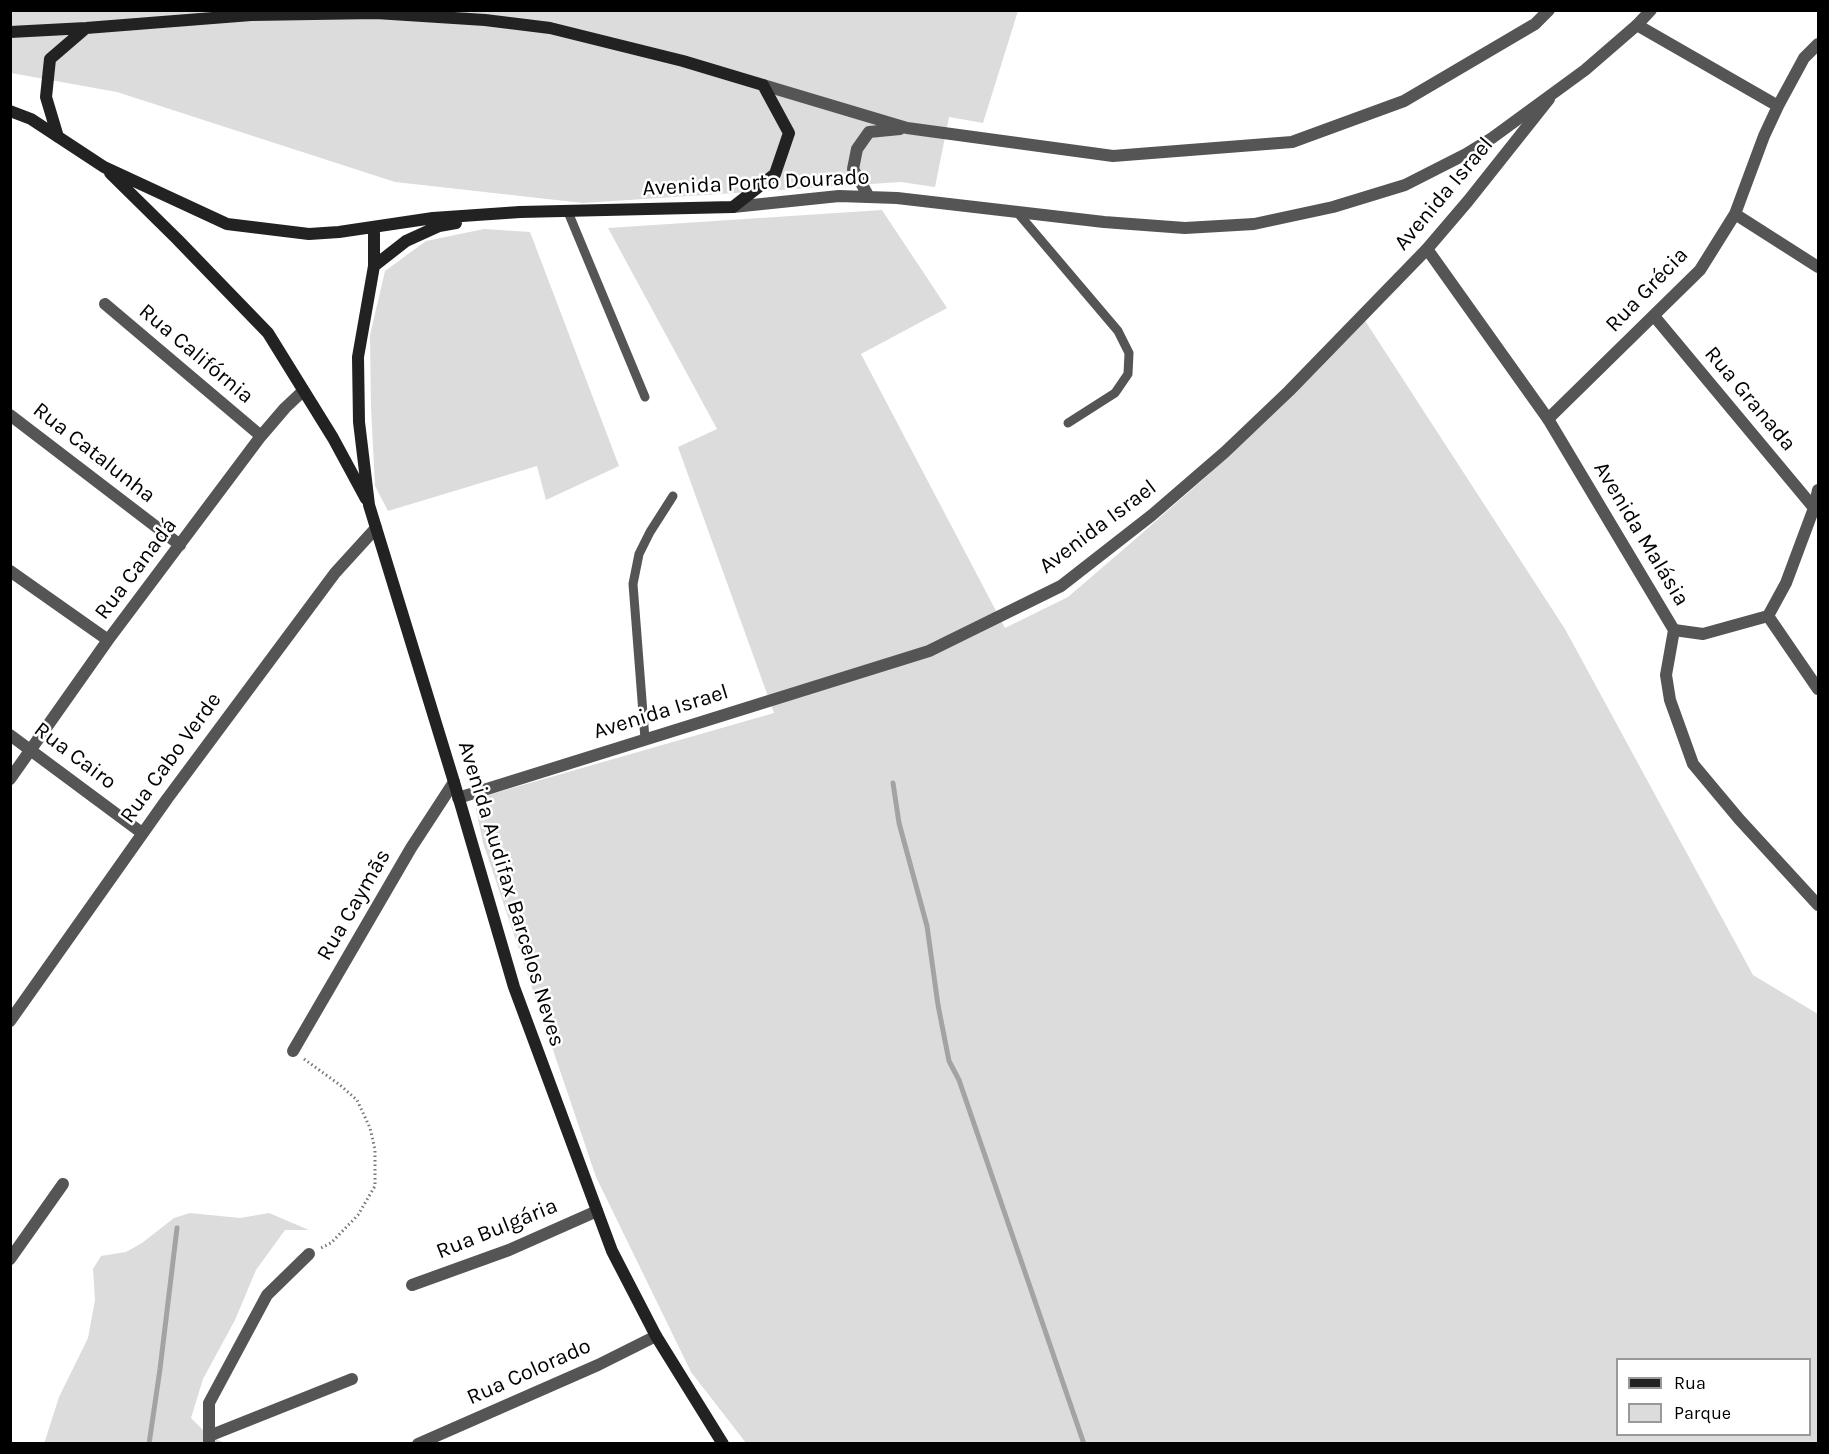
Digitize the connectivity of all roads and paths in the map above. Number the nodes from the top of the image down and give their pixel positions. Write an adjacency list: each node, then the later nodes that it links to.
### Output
1 (1549, 10): 11 (street)
2 (1651, 10): 3 (street, Avenida Porto Dourado)
3 (1637, 25): 8 (street, Avenida Porto Dourado); 9 (street)
4 (87, 28): 5 (main road); 7 (main road); 12 (main road)
5 (12, 34)
6 (1818, 44): 9 (street, Rua Grécia)
7 (763, 85): 11 (street); 15 (main road)
8 (1553, 93): 18 (street, Avenida Porto Dourado); 21 (street, Avenida Israel)
9 (1778, 106): 19 (street, Rua Grécia)
10 (10, 111): 12 (main road, Avenida Porto Dourado)
11 (907, 128): 14 (street)
12 (58, 137): 13 (main road, Avenida Porto Dourado)
13 (104, 167): 20 (main road, Avenida Porto Dourado); 26 (main road, Avenida Audifax Barcelos Neves)
14 (869, 197): 15 (street, Avenida Porto Dourado); 18 (street, Avenida Porto Dourado)
15 (734, 207): 17 (main road, Avenida Porto Dourado)
16 (520, 212): 17 (main road, Avenida Porto Dourado); 20 (main road, Avenida Porto Dourado); 22 (main road)
17 (568, 212): 27 (lane)
18 (1017, 212): 30 (lane)
19 (1735, 214): 23 (street); 25 (street, Rua Grécia)
20 (374, 227): 22 (main road, Avenida Audifax Barcelos Neves)
21 (1427, 249): 29 (street, Avenida Malásia); 44 (street, Avenida Israel)
22 (374, 266): 34 (main road, Avenida Audifax Barcelos Neves)
23 (1818, 267)
24 (105, 304): 31 (street, Rua Califórnia)
25 (1654, 316): 29 (street, Rua Grécia); 35 (street, Rua Granada)
26 (303, 391): 31 (street, Rua Canadá); 34 (main road, Avenida Audifax Barcelos Neves)
27 (645, 397)
28 (10, 415): 37 (street, Rua Catalunha)
29 (1548, 419): 40 (street, Avenida Malásia)
30 (1068, 423)
31 (261, 436): 37 (street, Rua Canadá)
32 (1818, 490): 35 (street)
33 (673, 496): 44 (lane)
34 (369, 505): 36 (main road, Avenida Audifax Barcelos Neves)
35 (1814, 508): 39 (street)
36 (376, 528): 47 (main road, Avenida Audifax Barcelos Neves); 49 (street, Rua Cabo Verde)
37 (180, 546): 41 (street, Rua Canadá)
38 (10, 571): 41 (street)
39 (1768, 616): 40 (street); 42 (street)
40 (1674, 630): 50 (street, Avenida Malásia)
41 (108, 640): 45 (street, Rua Canadá)
42 (1818, 689)
43 (10, 735): 45 (street, Rua Cairo)
44 (645, 739): 48 (street, Avenida Israel)
45 (31, 749): 46 (street, Rua Canadá); 49 (street, Rua Cairo)
46 (10, 779)
47 (454, 782): 48 (main road, Avenida Audifax Barcelos Neves); 52 (street, Rua Caymãs)
48 (458, 798): 54 (main road, Avenida Audifax Barcelos Neves)
49 (142, 833): 51 (street, Rua Cabo Verde)
50 (1818, 905)
51 (10, 1021)
52 (293, 1051): 55 (path)
53 (63, 1184): 56 (street)
54 (597, 1211): 57 (street, Rua Bulgária); 58 (main road, Avenida Audifax Barcelos Neves)
55 (309, 1254): 60 (street)
56 (10, 1259)
57 (412, 1285)
58 (656, 1336): 61 (street, Rua Colorado); 62 (main road, Avenida Audifax Barcelos Neves)
59 (352, 1379): 60 (street)
60 (209, 1440)
61 (418, 1443)
62 (723, 1443)

